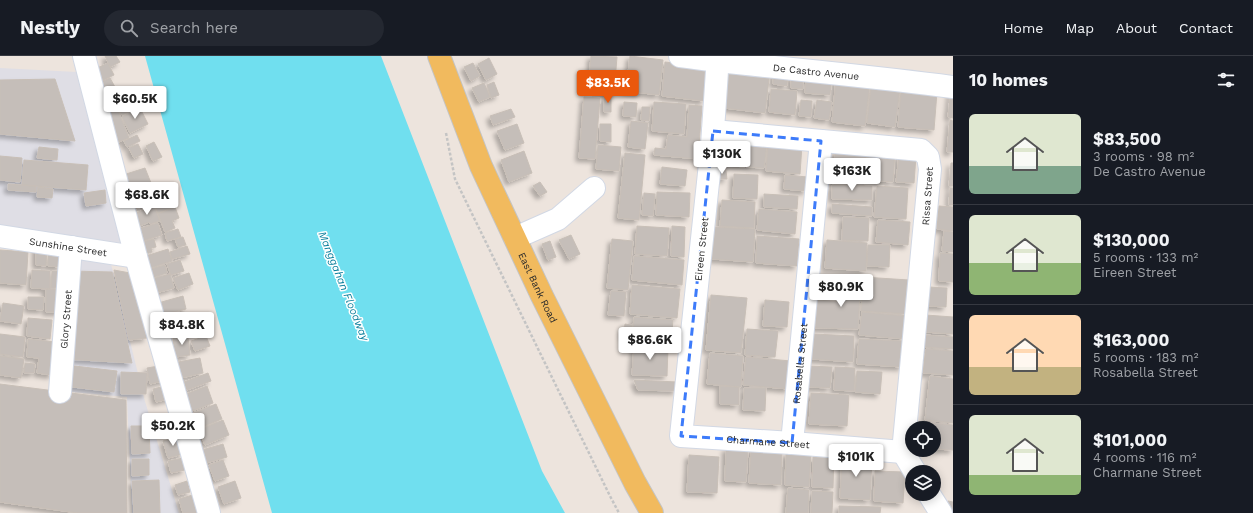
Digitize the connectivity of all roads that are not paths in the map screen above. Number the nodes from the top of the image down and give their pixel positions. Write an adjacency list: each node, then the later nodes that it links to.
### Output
1 (84, 56): 12 (street)
2 (439, 56): 10 (main road, East Bank Road)
3 (680, 56): 4 (street, De Castro Avenue)
4 (718, 59): 5 (street, De Castro Avenue); 6 (street, Eireen Street)
5 (953, 87)
6 (713, 131): 7 (street, Rissa Street); 14 (street, Eireen Street)
7 (821, 141): 15 (street, Rosabella Street); 16 (street, Rissa Street)
8 (594, 188): 10 (street)
9 (0, 236): 11 (street, Sunshine Street)
10 (515, 238): 20 (main road, East Bank Road)
11 (71, 247): 12 (street, Sunshine Street); 13 (street, Glory Street)
12 (136, 257): 19 (street)
13 (60, 392)
14 (681, 436): 15 (street, Charmane Street)
15 (792, 443): 16 (street, Charmane Street)
16 (903, 452): 17 (street)
17 (911, 465)
18 (933, 501): 21 (street)
19 (209, 513)
20 (652, 513)
21 (941, 513)

